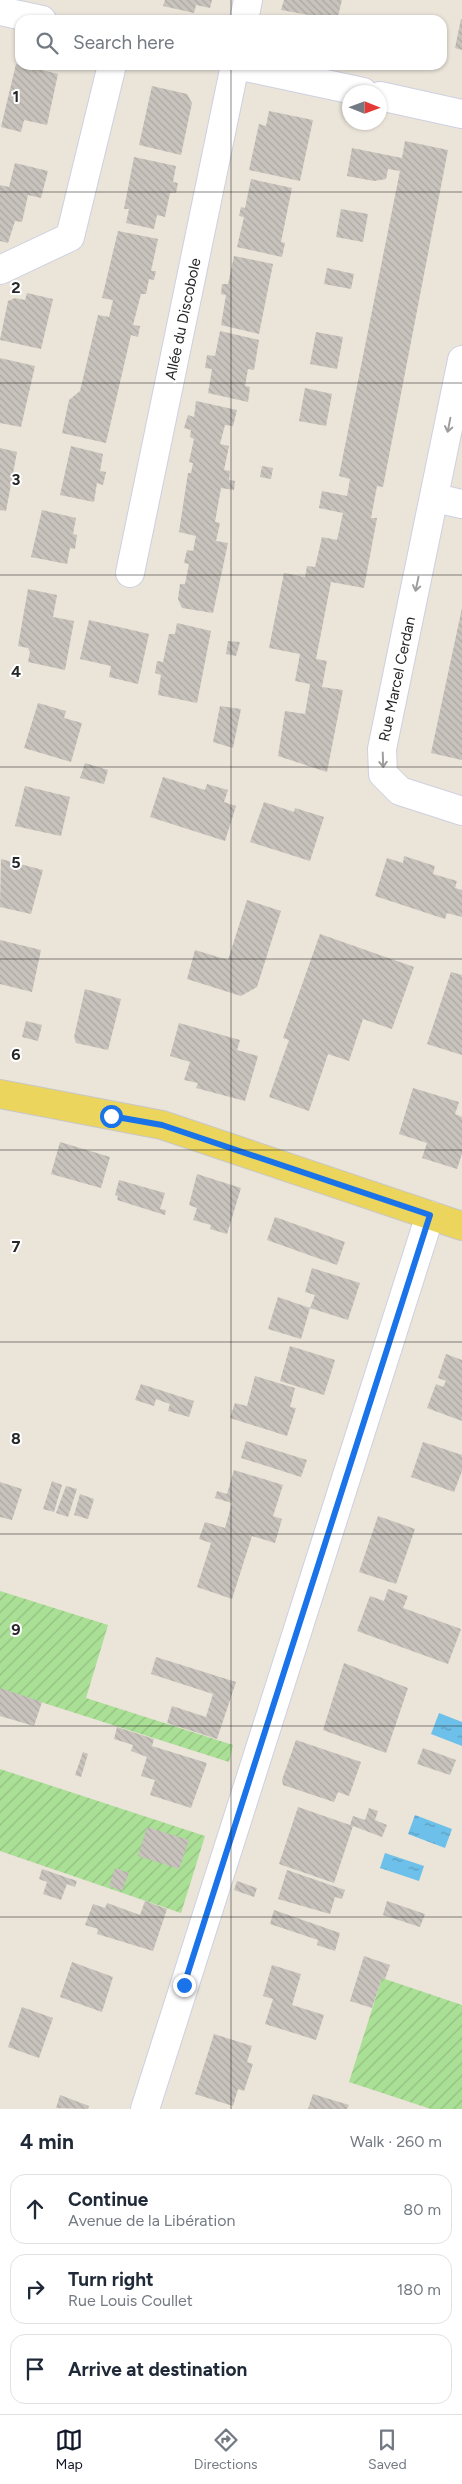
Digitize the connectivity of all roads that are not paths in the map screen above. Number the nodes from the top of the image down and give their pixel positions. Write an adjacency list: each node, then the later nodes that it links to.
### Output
1 (248, 0): 4 (street)
2 (0, 11): 3 (street)
3 (19, 15)
4 (245, 15)
5 (111, 70): 11 (street)
6 (235, 70): 15 (street, Allée du Discobole)
7 (260, 70): 8 (street)
8 (342, 88)
9 (387, 98): 10 (street)
10 (462, 114)
11 (0, 270)
12 (462, 360): 13 (street, Rue Marcel Cerdan, one-way to 13)
13 (434, 498): 14 (street); 16 (street, Rue Marcel Cerdan, one-way to 16)
14 (462, 504)
15 (130, 573)
16 (462, 811)
17 (0, 1094): 18 (main road)
18 (430, 1215): 19 (main road); 20 (street)
19 (462, 1226)
20 (145, 2109)

